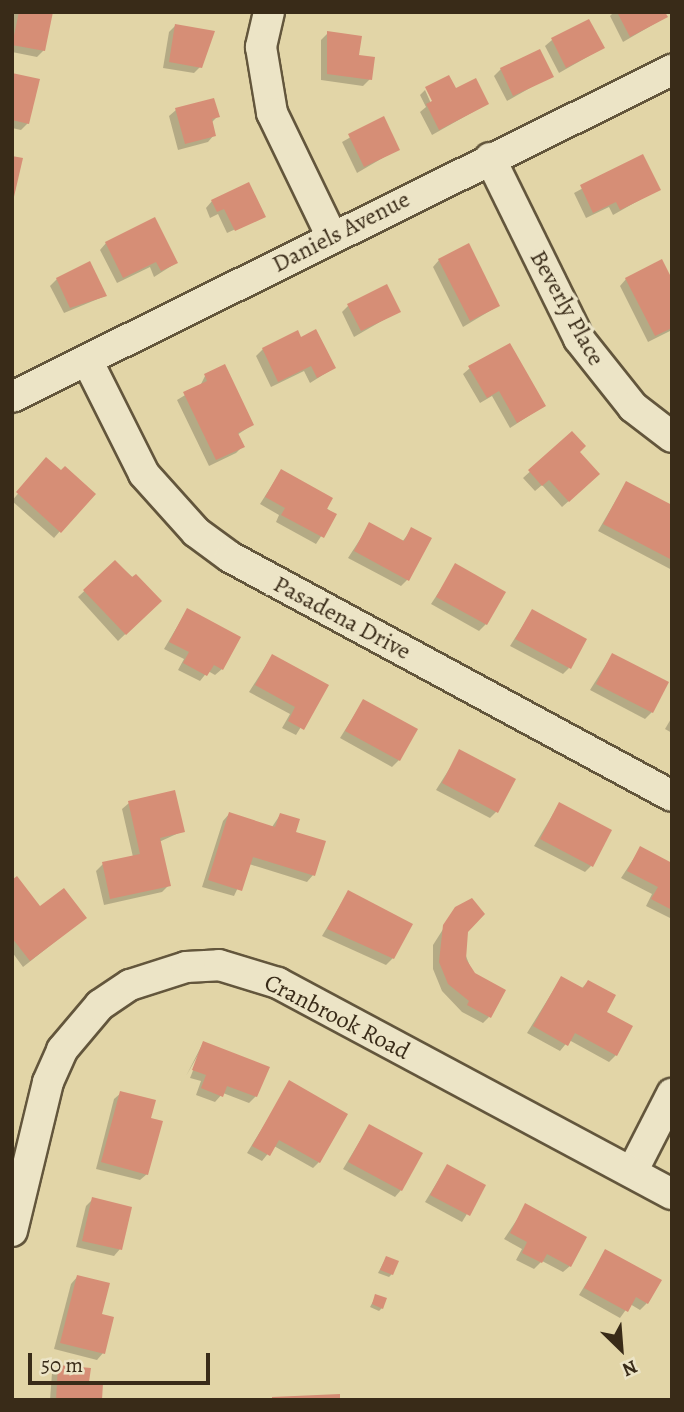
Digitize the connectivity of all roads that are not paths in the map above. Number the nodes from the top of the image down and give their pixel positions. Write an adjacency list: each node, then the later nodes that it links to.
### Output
1 (268, 12): 4 (street)
2 (672, 70): 3 (street, Daniels Avenue)
3 (490, 158): 4 (street, Daniels Avenue); 7 (street, Beverly Place)
4 (332, 237): 5 (street, Daniels Avenue)
5 (87, 360): 6 (street, Daniels Avenue); 8 (street, Pasadena Drive)
6 (12, 397)
7 (672, 437)
8 (672, 796)
9 (672, 1094): 10 (street)
10 (632, 1172): 11 (street, Cranbrook Road); 12 (street, Cranbrook Road)
11 (672, 1194)
12 (12, 1231)

